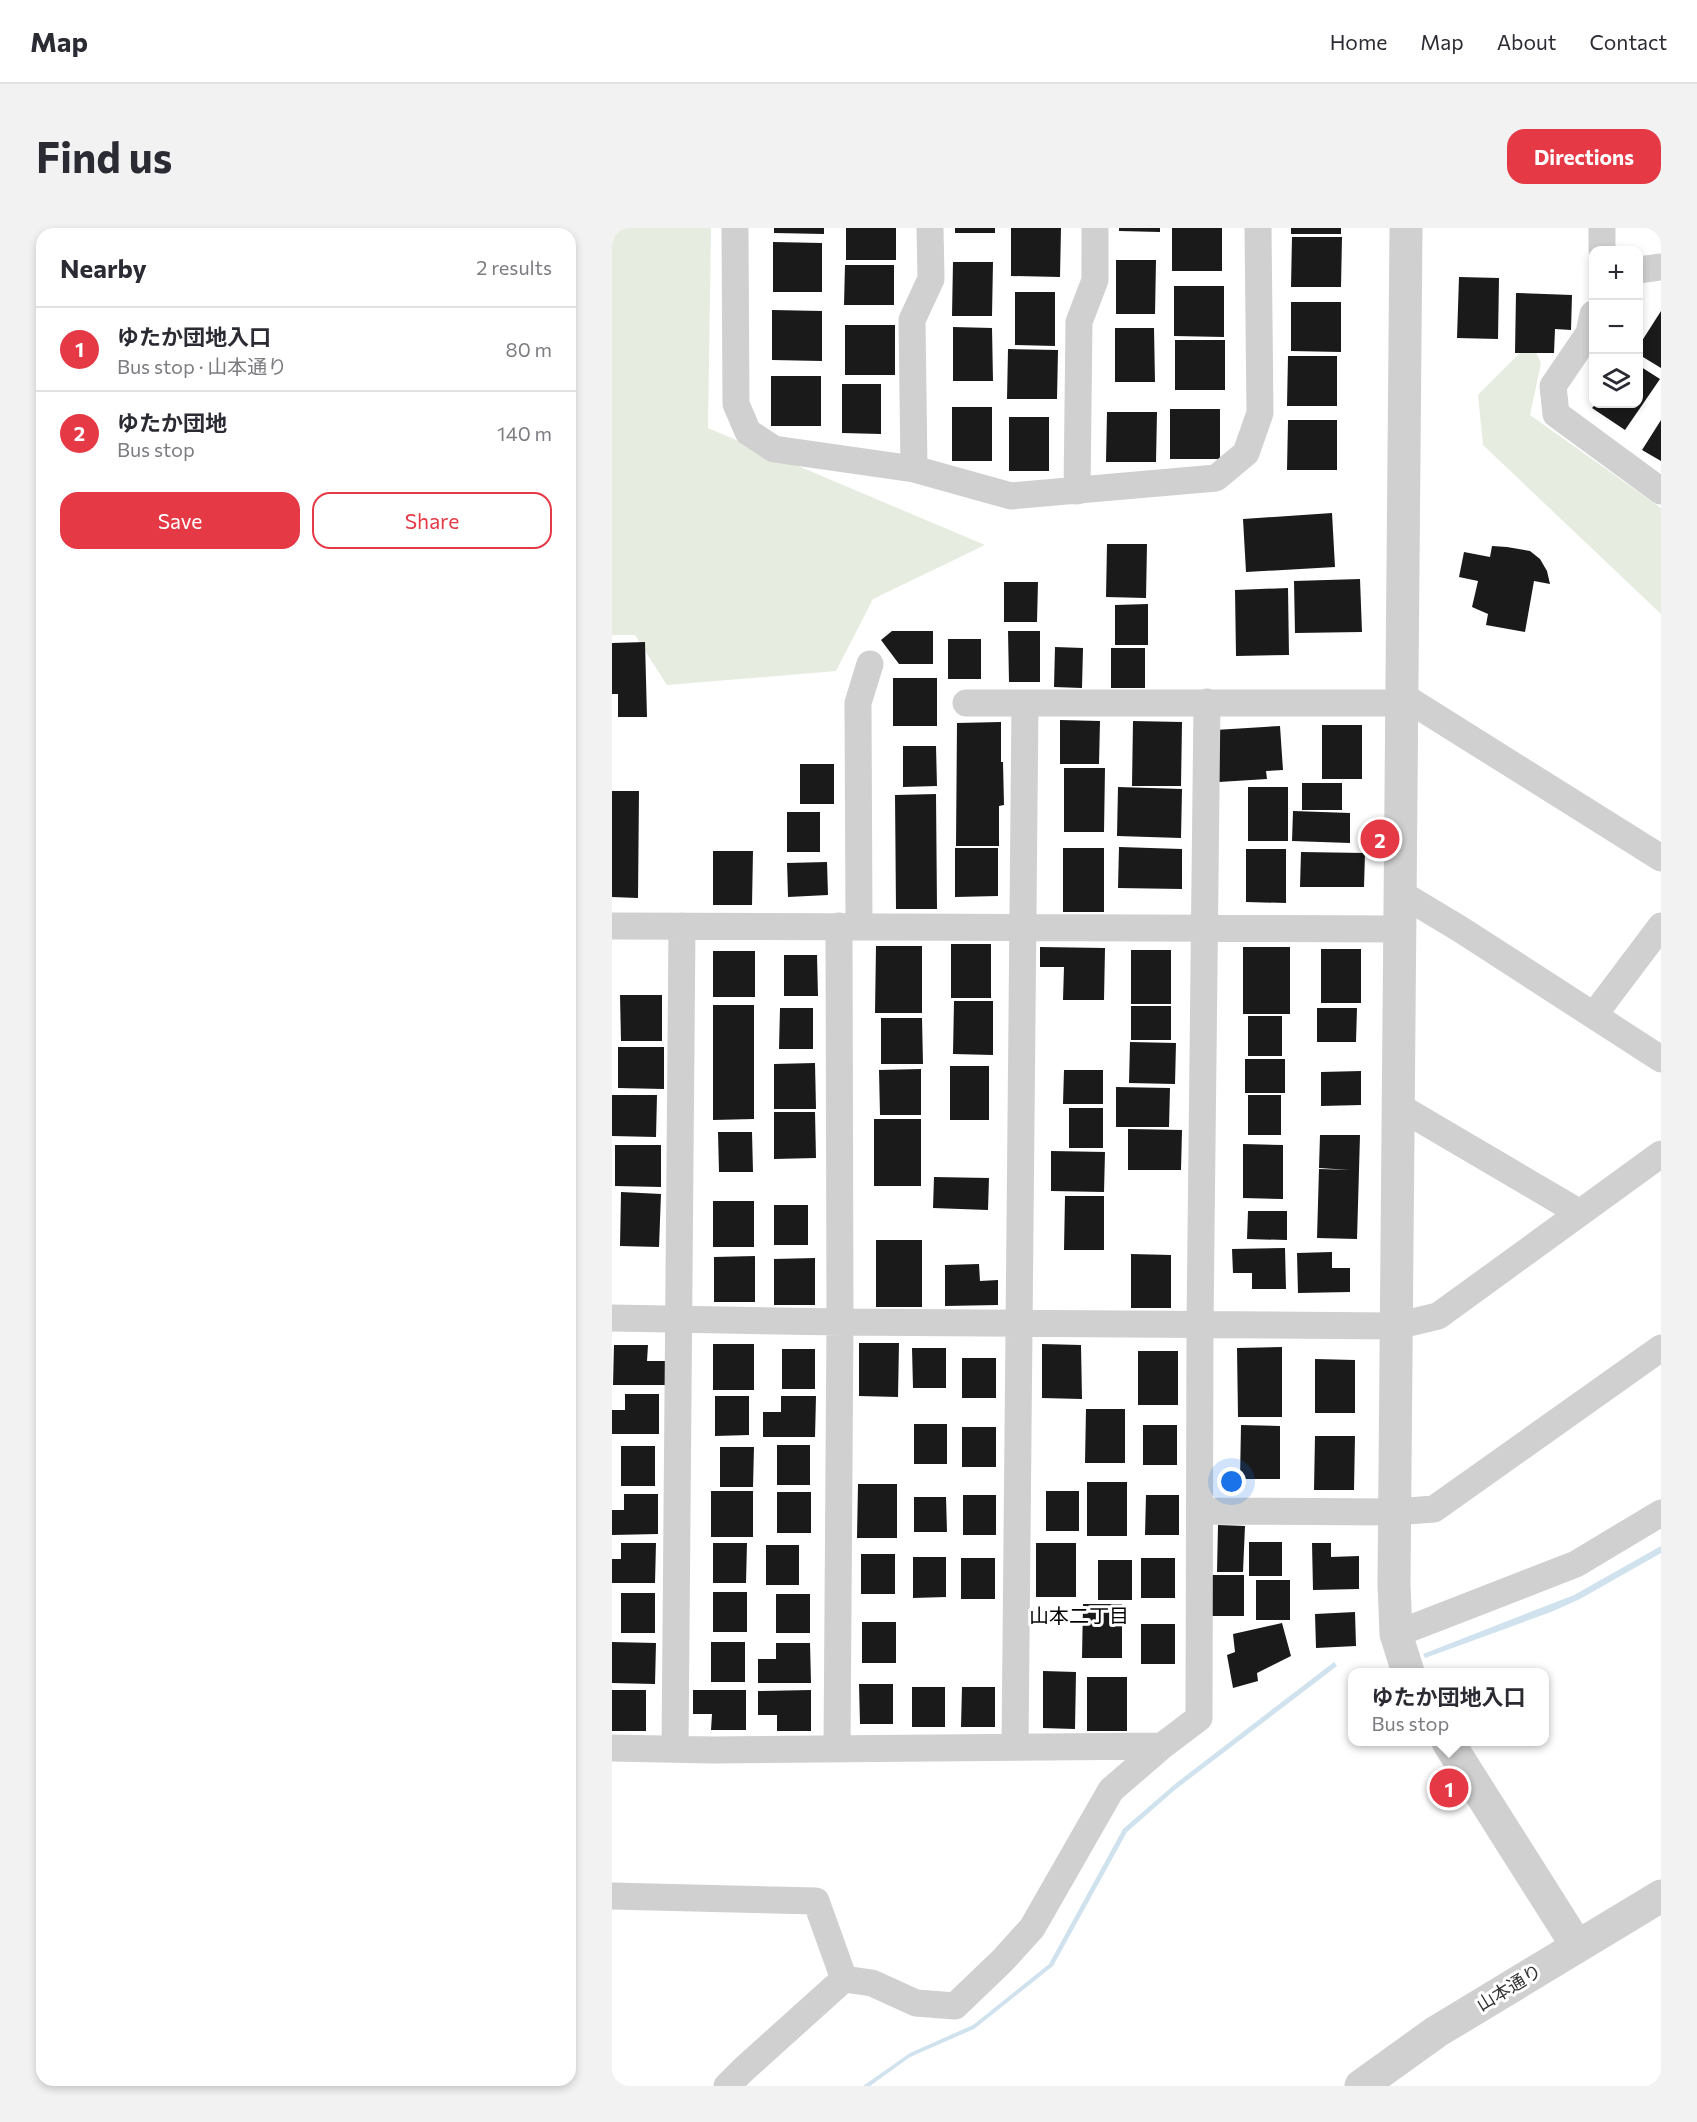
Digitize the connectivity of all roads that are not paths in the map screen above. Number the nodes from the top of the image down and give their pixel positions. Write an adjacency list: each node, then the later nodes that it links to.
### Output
1 (735, 228): 11 (street)
2 (930, 228): 11 (street)
3 (1095, 228): 12 (street)
4 (1258, 228): 12 (street)
5 (1406, 228): 15 (street)
6 (1602, 228): 7 (street)
7 (1602, 246)
8 (1661, 267): 9 (street)
9 (1643, 269)
10 (1589, 334): 13 (street)
11 (914, 469): 12 (street)
12 (1077, 491)
13 (1661, 492)
14 (870, 664): 21 (street)
15 (1402, 699): 16 (street); 19 (street); 20 (street)
16 (1207, 702): 18 (street); 26 (street)
17 (966, 703): 18 (street)
18 (1025, 703): 24 (street)
19 (1661, 858)
20 (1400, 893): 27 (street); 28 (street)
21 (849, 925): 23 (street); 24 (street); 35 (street)
22 (612, 926): 23 (street)
23 (682, 926): 34 (street)
24 (1024, 926): 26 (street); 36 (street)
25 (1661, 926): 28 (street)
26 (1206, 927): 27 (street); 37 (street)
27 (1399, 929): 30 (street)
28 (1594, 1016): 29 (street)
29 (1661, 1059)
30 (1398, 1106): 32 (street); 38 (street)
31 (1661, 1154): 32 (street)
32 (1580, 1213): 38 (street)
33 (612, 1318): 34 (street)
34 (678, 1319): 35 (street); 49 (street)
35 (840, 1322): 36 (street); 50 (street)
36 (1021, 1323): 37 (street); 47 (street)
37 (1200, 1323): 38 (street); 40 (street)
38 (1396, 1326): 41 (street)
39 (1661, 1348): 41 (street)
40 (1200, 1511): 41 (street); 45 (street)
41 (1394, 1512): 43 (street)
42 (1661, 1513): 43 (street)
43 (1396, 1634): 44 (street)
44 (1407, 1668)
45 (1162, 1746): 47 (street); 54 (street)
46 (1451, 1746): 53 (street)
47 (1015, 1747): 50 (street)
48 (612, 1748): 49 (street)
49 (675, 1749): 50 (street)
50 (837, 1749)
51 (612, 1896): 54 (street)
52 (1661, 1896): 53 (street, 山本通り)
53 (1577, 1946): 56 (street, 山本通り)
54 (844, 1979): 55 (street)
55 (727, 2086)
56 (1361, 2086)

